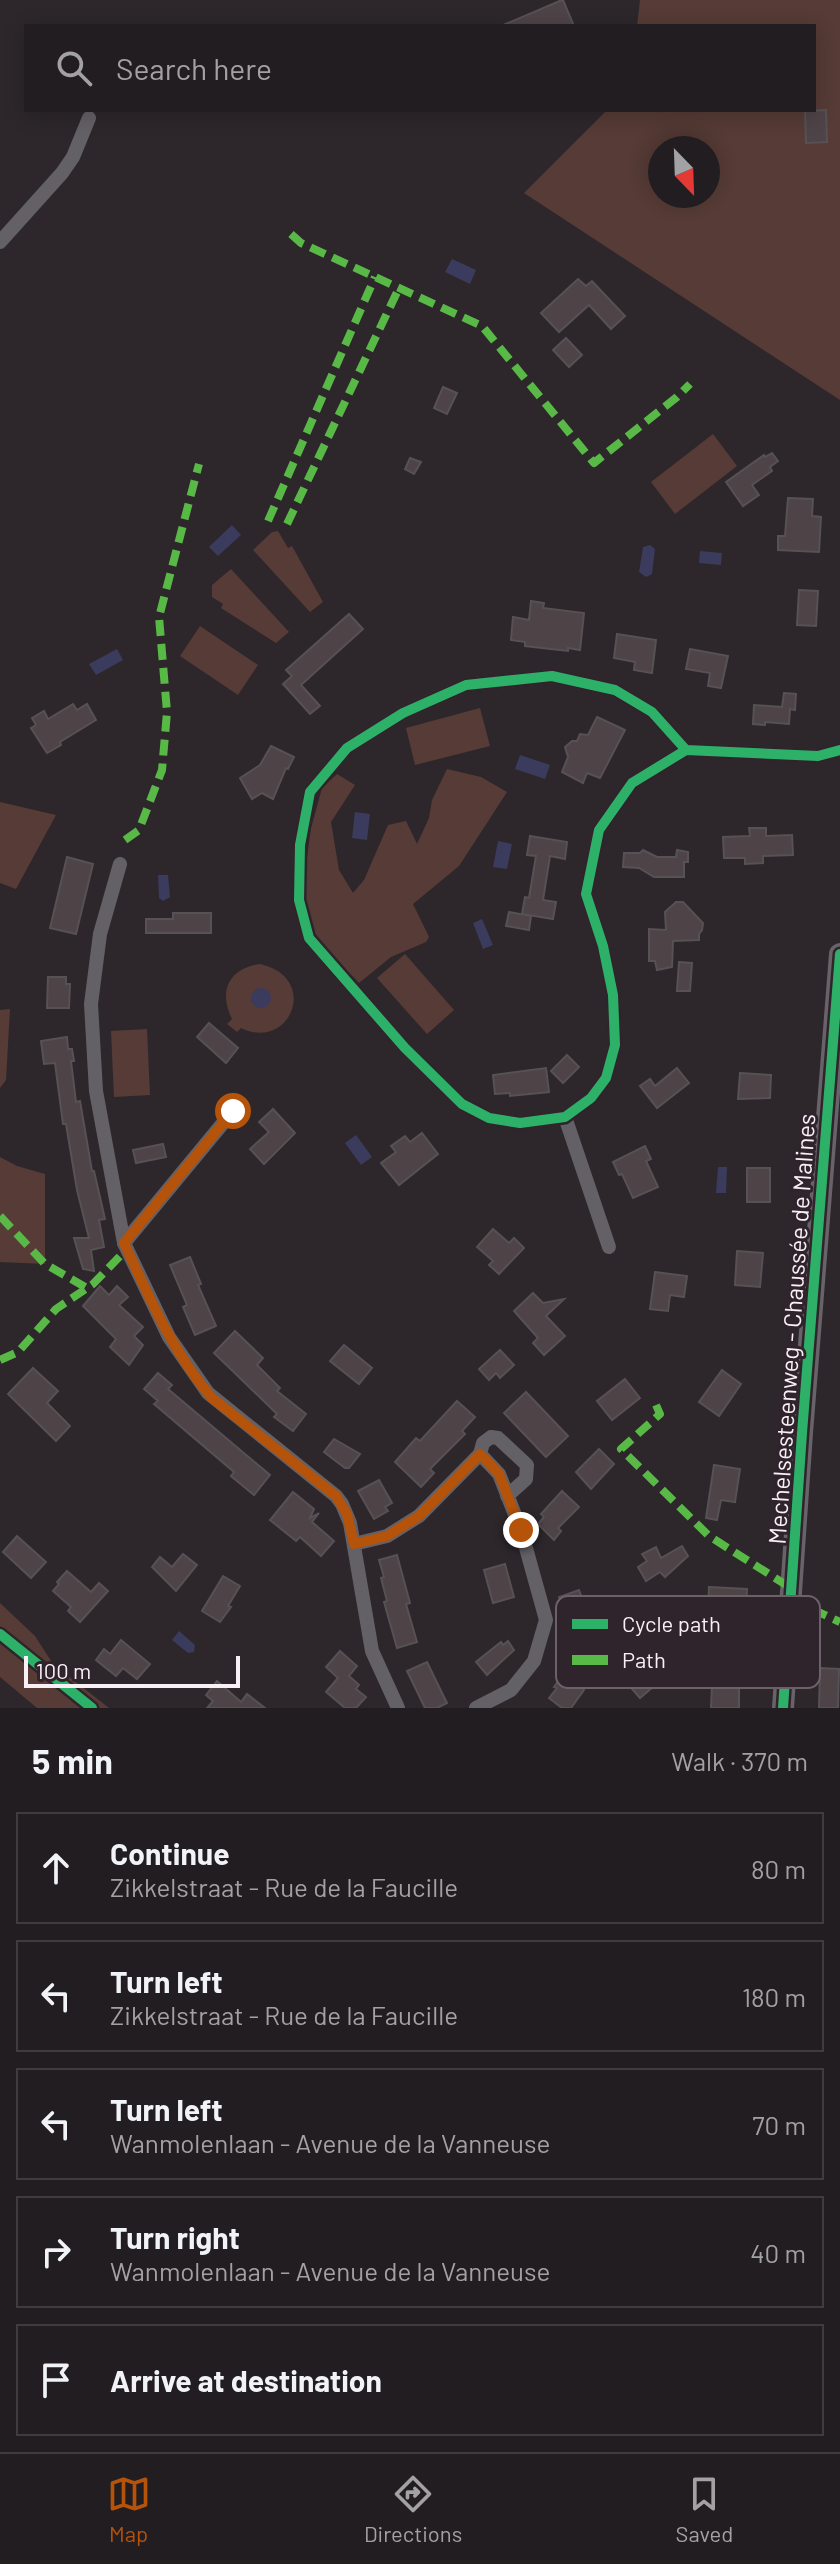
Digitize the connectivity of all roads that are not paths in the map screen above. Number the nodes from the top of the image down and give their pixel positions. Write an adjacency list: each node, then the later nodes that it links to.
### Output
1 (89, 118): 2 (street)
2 (0, 242)
3 (686, 750): 5 (street); 10 (street); 10 (street)
4 (840, 750): 5 (street)
5 (818, 756): 6 (street)
6 (840, 765)
7 (120, 864): 11 (street)
8 (840, 954): 16 (main road, Mechelsesteenweg - Chaussée de Malines)
9 (233, 1111): 11 (street)
10 (565, 1117): 12 (street)
11 (124, 1243): 15 (street)
12 (609, 1247)
13 (480, 1454): 14 (street); 14 (street); 15 (street)
14 (507, 1496): 19 (street)
15 (354, 1544): 18 (street)
16 (791, 1596)
17 (784, 1688): 20 (main road, Mechelsesteenweg - Chaussée de Malines)
18 (398, 1708)
19 (476, 1708)
20 (783, 1708)

